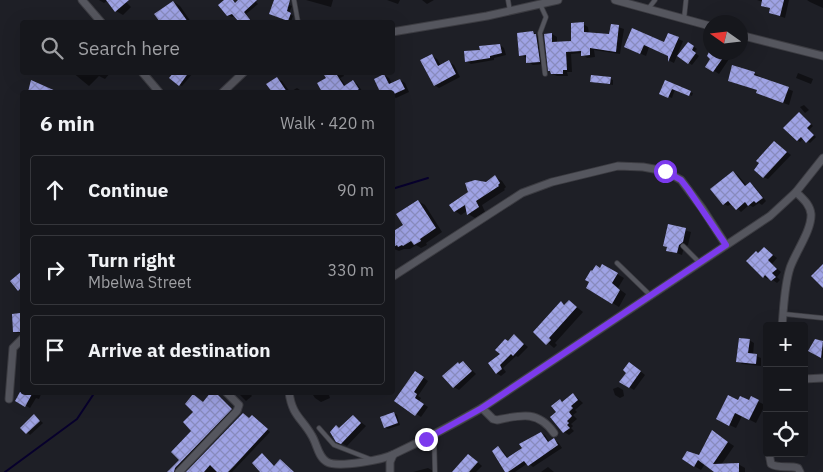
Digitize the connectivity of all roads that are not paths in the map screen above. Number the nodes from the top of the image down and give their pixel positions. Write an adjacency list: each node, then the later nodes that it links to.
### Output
1 (82, 0): 12 (street)
2 (294, 0): 13 (lane)
3 (508, 0): 10 (lane)
4 (558, 0): 8 (street)
5 (615, 0): 9 (street)
6 (655, 0): 9 (lane)
7 (686, 0): 11 (lane)
8 (540, 4): 10 (street); 18 (lane)
9 (648, 9): 11 (street)
10 (510, 11): 15 (street)
11 (684, 19): 14 (street)
12 (95, 20)
13 (298, 20)
14 (703, 24)
15 (395, 31)
16 (748, 36): 17 (street)
17 (823, 56)
18 (544, 74)
19 (145, 75): 21 (street)
20 (241, 75): 22 (street)
21 (157, 90)
22 (225, 90)
23 (823, 158): 24 (street)
24 (796, 192): 25 (street); 31 (street)
25 (726, 245): 27 (street); 29 (street)
26 (683, 246): 27 (lane)
27 (699, 262): 30 (street)
28 (618, 263): 30 (lane)
29 (395, 275)
30 (650, 295): 40 (street)
31 (784, 314): 32 (lane); 33 (street)
32 (823, 318)
33 (783, 322)
34 (20, 340): 39 (street)
35 (823, 378): 36 (street)
36 (808, 379)
37 (229, 395): 47 (street)
38 (290, 395): 46 (street)
39 (9, 399)
40 (482, 408): 42 (street); 43 (street)
41 (320, 428): 46 (lane)
42 (434, 434): 44 (street); 49 (lane)
43 (554, 434)
44 (393, 455): 46 (street); 48 (street)
45 (770, 457): 50 (street)
46 (372, 460)
47 (180, 472)
48 (390, 472)
49 (436, 472)
50 (800, 472)

